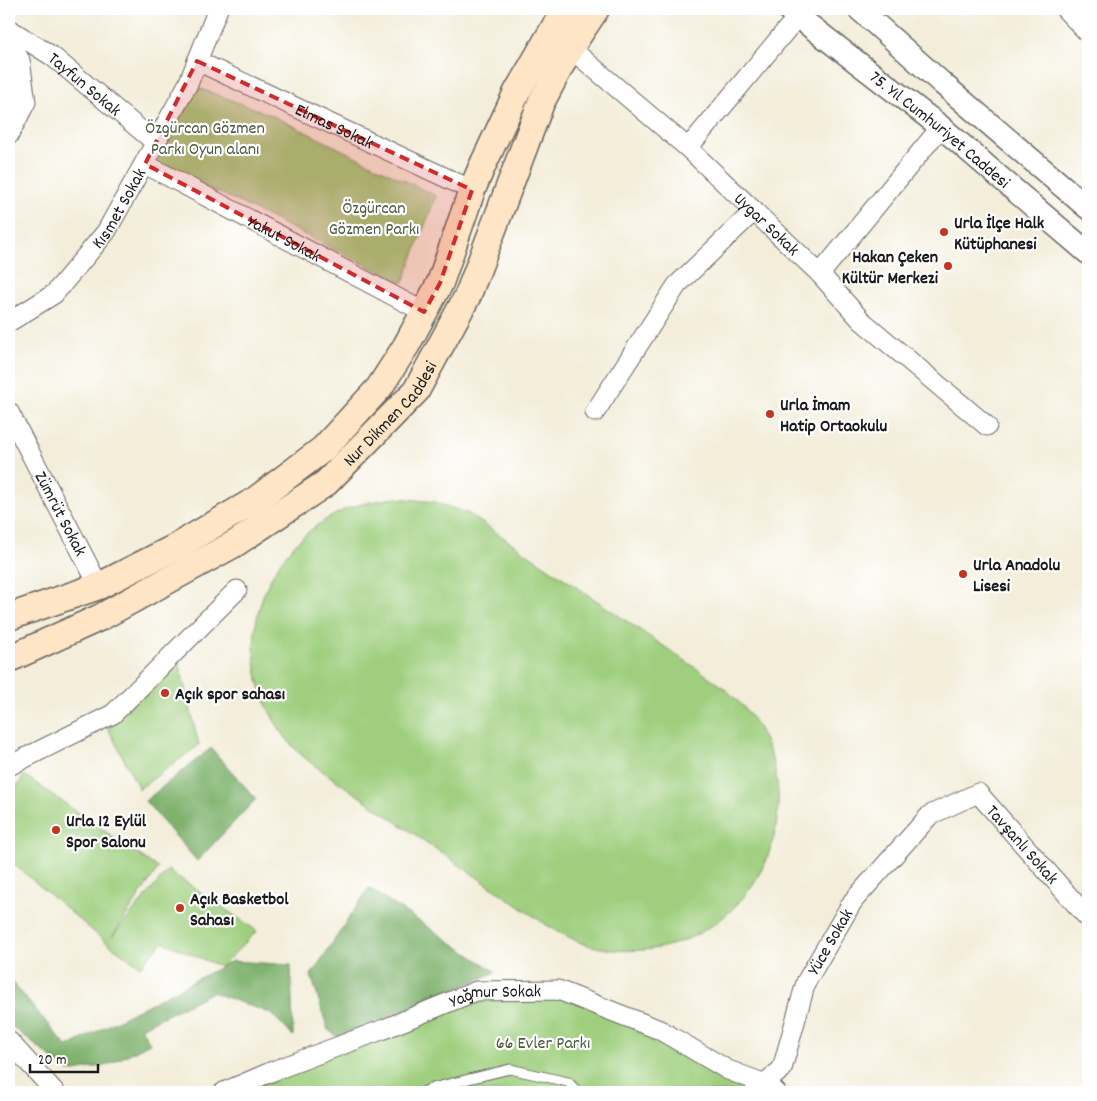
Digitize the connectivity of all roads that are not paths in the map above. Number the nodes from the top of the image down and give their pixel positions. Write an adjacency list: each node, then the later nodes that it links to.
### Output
1 (218, 9): 11 (street, Kısmet Sokak)
2 (565, 9): 17 (main road, Nur Dikmen Caddesi)
3 (596, 9): 10 (main road, Nur Dikmen Caddesi)
4 (858, 9): 18 (street, 75. Yıl Cumhuriyet Caddesi)
5 (1064, 9): 8 (street)
6 (793, 12): 12 (street, 75. Yıl Cumhuriyet Caddesi); 15 (street)
7 (9, 29): 14 (street, Tayfun Sokak)
8 (1088, 33)
9 (9, 43): 13 (street)
10 (570, 48): 15 (street, Uygar Sokak); 30 (main road, Nur Dikmen Caddesi)
11 (197, 61): 14 (street, Kısmet Sokak); 17 (street, Elmas Sokak)
12 (941, 127): 20 (street, 75. Yıl Cumhuriyet Caddesi); 21 (street)
13 (9, 135)
14 (156, 143): 16 (street, Kısmet Sokak)
15 (688, 148): 19 (street, Uygar Sokak)
16 (145, 164): 22 (street, Yakut Sokak); 23 (street, Kısmet Sokak)
17 (472, 190): 22 (main road, Nur Dikmen Caddesi)
18 (1088, 208)
19 (754, 211): 21 (street, Uygar Sokak); 25 (street)
20 (1088, 253)
21 (820, 274): 26 (street, Uygar Sokak)
22 (424, 312): 27 (main road, Nur Dikmen Caddesi)
23 (9, 322)
24 (9, 412): 27 (street, Zümrüt Sokak)
25 (595, 412)
26 (987, 426)
27 (99, 586): 29 (main road, Nur Dikmen Caddesi)
28 (237, 590): 31 (street)
29 (9, 617)
30 (9, 659)
31 (9, 766)
32 (930, 814): 33 (street, Tavşanlı Sokak); 35 (street, Yüce Sokak)
33 (1088, 918)
34 (9, 1041): 36 (street)
35 (764, 1089): 37 (street, Yağmur Sokak)
36 (55, 1092)
37 (224, 1092)
38 (423, 1092): 39 (lane)
39 (578, 1092)

